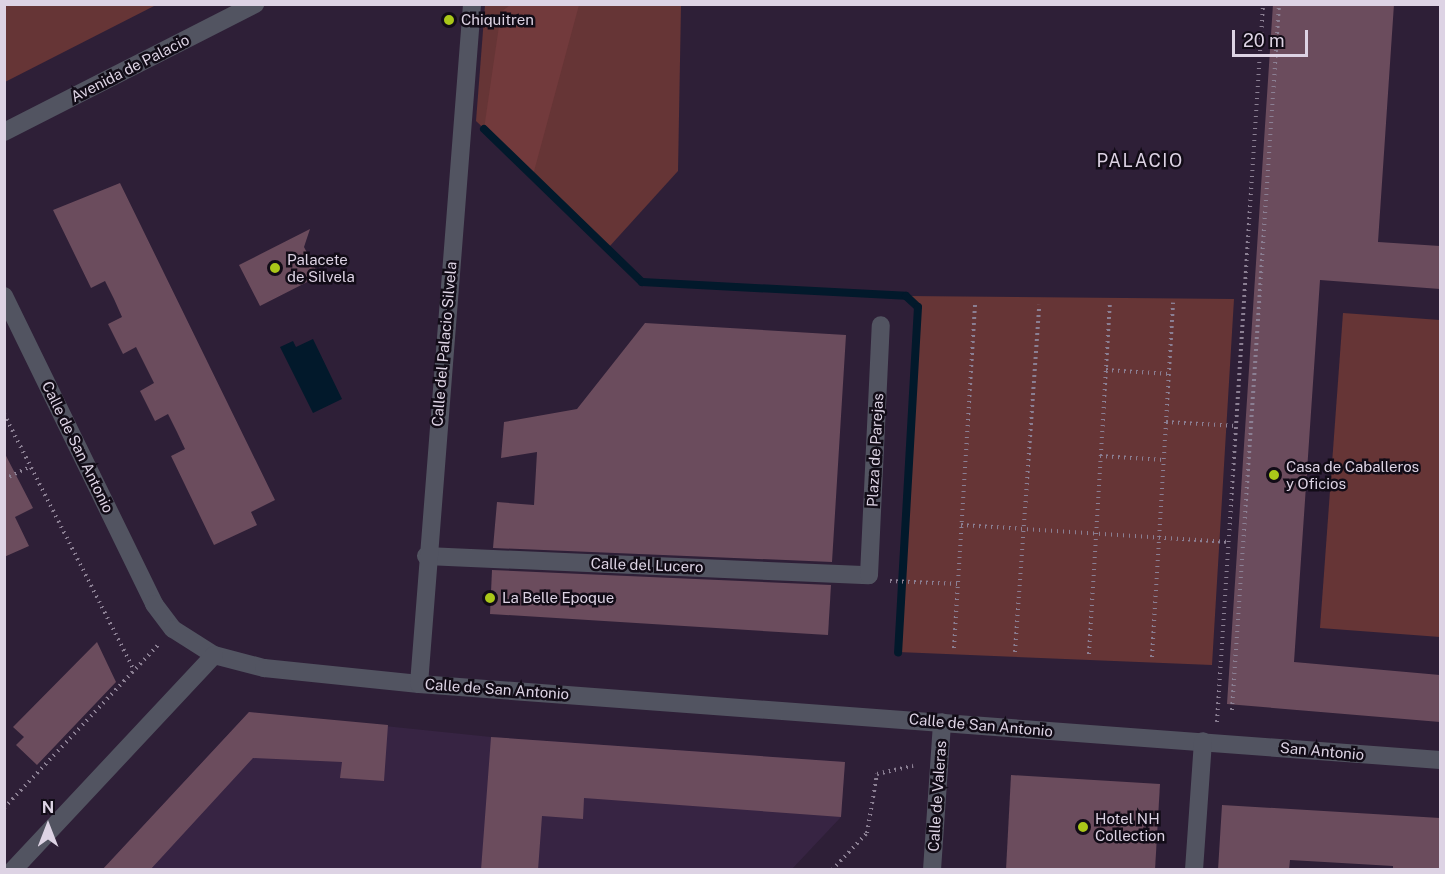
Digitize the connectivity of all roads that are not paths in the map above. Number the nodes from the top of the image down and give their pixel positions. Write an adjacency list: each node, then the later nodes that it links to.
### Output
1 (255, 4): 3 (street, Avenida de Palacio)
2 (472, 4): 6 (street, Calle del Palacio Silvela)
3 (4, 132)
4 (4, 296): 8 (street, Calle de San Antonio)
5 (881, 325): 7 (street, Plaza de Parejas)
6 (426, 556): 7 (street, Calle del Lucero); 9 (street, Calle del Palacio Silvela)
7 (869, 575)
8 (214, 655): 9 (street, Calle de San Antonio); 13 (street)
9 (419, 684): 10 (street, Calle de San Antonio)
10 (942, 722): 11 (street, Calle de San Antonio); 14 (street, Calle de Valeras)
11 (1203, 741): 12 (street, San Antonio); 15 (street)
12 (1440, 760)
13 (13, 870)
14 (932, 870)
15 (1194, 870)

